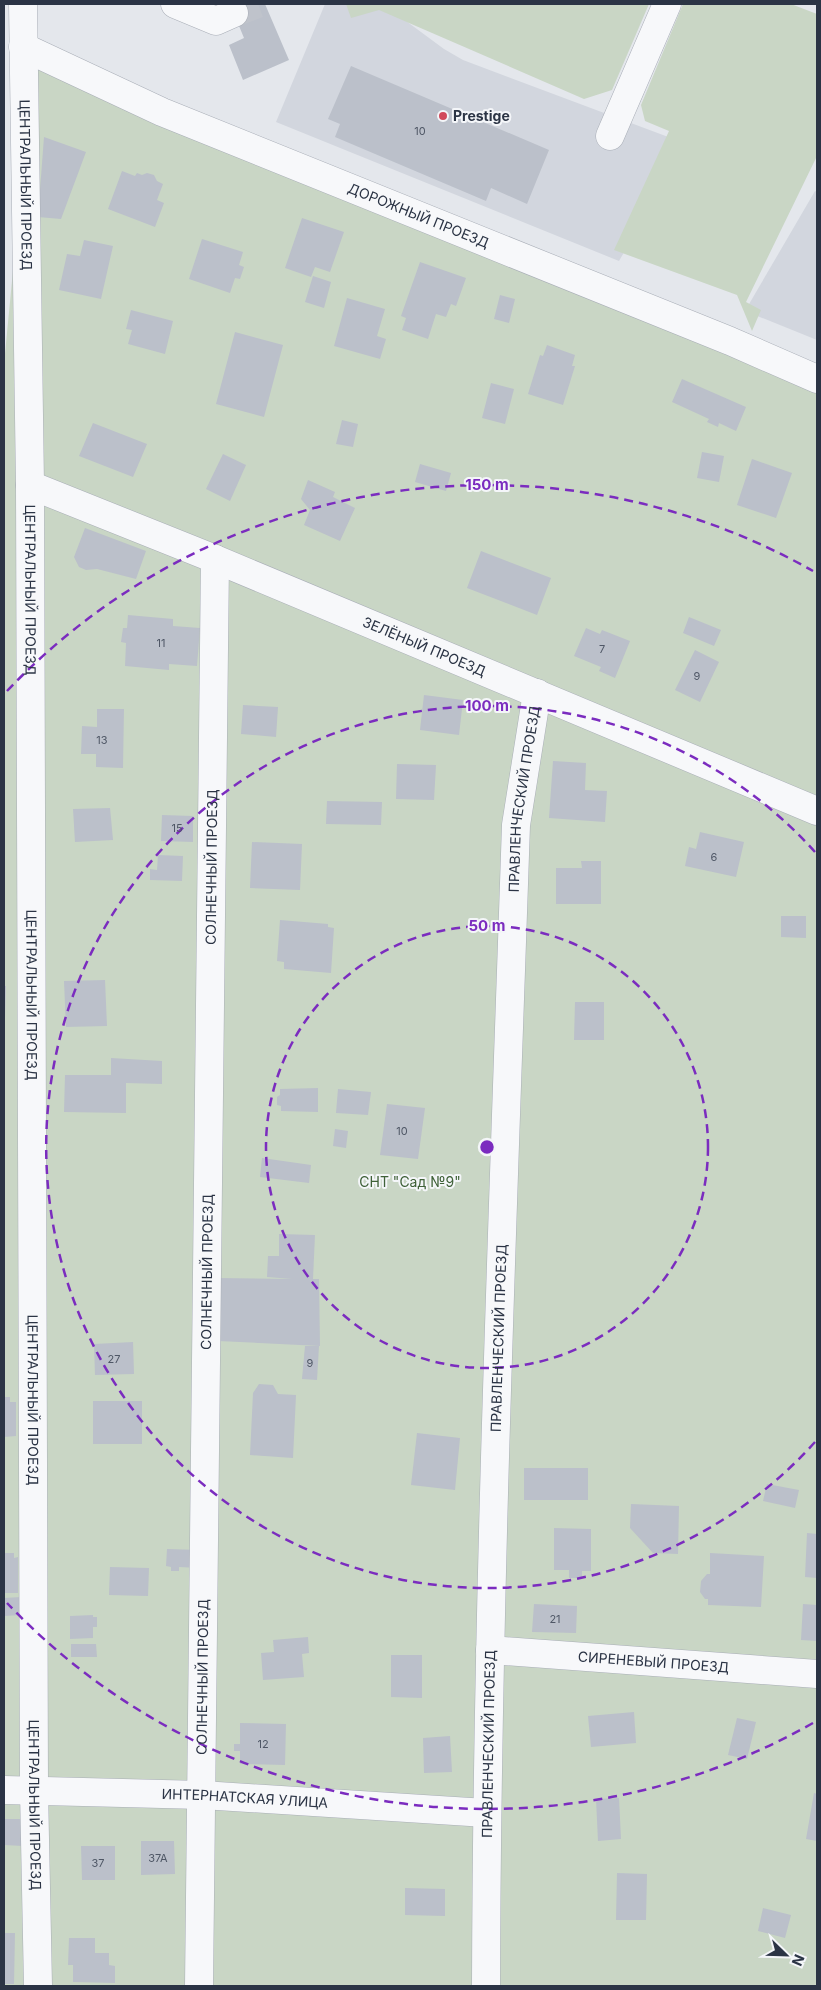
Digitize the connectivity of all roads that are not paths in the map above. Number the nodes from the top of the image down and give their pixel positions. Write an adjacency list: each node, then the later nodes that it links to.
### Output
1 (23, 4): 5 (street, ЦЕНТРАЛЬНЫЙ ПРОЕЗД)
2 (176, 4): 4 (street)
3 (667, 4): 6 (street)
4 (234, 13)
5 (23, 47): 7 (street, ДОРОЖНЫЙ ПРОЕЗД); 8 (street, ЦЕНТРАЛЬНЫЙ ПРОЕЗД)
6 (610, 136)
7 (817, 379)
8 (16, 396): 9 (street, ЦЕНТРАЛЬНЫЙ ПРОЕЗД)
9 (30, 485): 10 (street, ЗЕЛЁНЫЙ ПРОЕЗД); 16 (street, ЦЕНТРАЛЬНЫЙ ПРОЕЗД)
10 (215, 559): 11 (street, ЗЕЛЁНЫЙ ПРОЕЗД); 17 (street, СОЛНЕЧНЫЙ ПРОЕЗД)
11 (537, 693): 12 (street, ЗЕЛЁНЫЙ ПРОЕЗД); 13 (street, ПРАВЛЕНЧЕСКИЙ ПРОЕЗД)
12 (817, 810)
13 (490, 1650): 14 (street, СИРЕНЕВЫЙ ПРОЕЗД); 18 (street, ПРАВЛЕНЧЕСКИЙ ПРОЕЗД)
14 (817, 1674)
15 (4, 1790): 16 (street, ИНТЕРНАТСКАЯ УЛИЦА)
16 (34, 1790): 17 (street, ИНТЕРНАТСКАЯ УЛИЦА); 19 (street, ЦЕНТРАЛЬНЫЙ ПРОЕЗД)
17 (202, 1794): 18 (street, ИНТЕРНАТСКАЯ УЛИЦА); 20 (street, СОЛНЕЧНЫЙ ПРОЕЗД)
18 (486, 1813): 21 (street, ПРАВЛЕНЧЕСКИЙ ПРОЕЗД)
19 (38, 1986)
20 (199, 1986)
21 (486, 1986)

